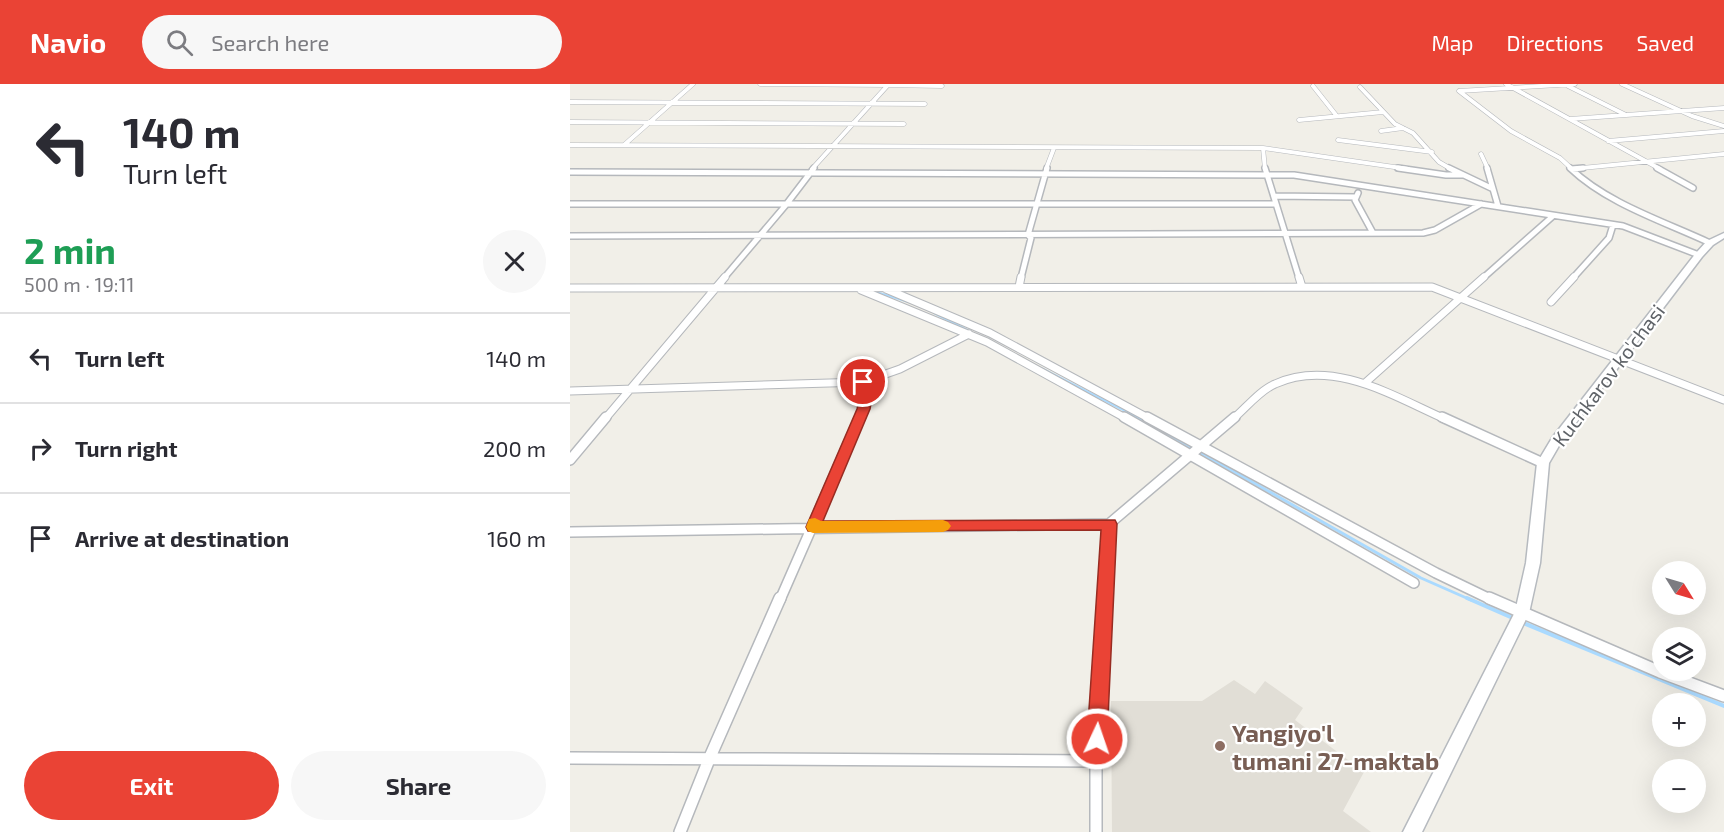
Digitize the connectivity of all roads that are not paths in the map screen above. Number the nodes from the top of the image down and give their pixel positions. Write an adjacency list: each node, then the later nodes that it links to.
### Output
1 (693, 84): 13 (street)
2 (760, 84): 7 (street)
3 (1506, 84): 11 (street)
4 (1564, 84): 5 (street); 11 (street); 20 (street)
5 (1575, 84)
6 (1622, 84): 17 (street)
7 (888, 85): 8 (street); 14 (street)
8 (942, 86)
9 (1313, 86): 19 (street)
10 (1360, 87): 18 (street)
11 (1512, 87): 21 (street); 42 (street)
12 (570, 102): 13 (street)
13 (673, 102): 14 (street); 24 (street)
14 (871, 104): 15 (street); 25 (street)
15 (925, 104)
16 (1724, 108): 17 (street)
17 (1680, 111): 20 (street); 27 (street)
18 (1383, 112): 19 (street); 28 (street)
19 (1336, 115): 22 (street)
20 (1626, 115): 21 (street)
21 (1570, 119): 32 (street)
22 (1299, 120)
23 (570, 122): 24 (street)
24 (649, 123): 25 (street); 34 (street)
25 (852, 124): 26 (street); 35 (street)
26 (904, 124)
27 (1724, 126)
28 (1403, 128): 29 (street); 38 (street)
29 (1381, 131)
30 (1724, 131): 32 (street)
31 (1338, 140): 38 (street)
32 (1608, 141): 41 (street)
33 (570, 145): 34 (street)
34 (624, 145): 35 (street)
35 (832, 148): 36 (street); 44 (street)
36 (1054, 148): 37 (street); 46 (street)
37 (1263, 148): 45 (street); 47 (street)
38 (1432, 152): 47 (street)
39 (1481, 154): 49 (street)
40 (1724, 154): 41 (street)
41 (1643, 161): 42 (street); 50 (street)
42 (1572, 169): 67 (street)
43 (570, 172): 44 (street)
44 (810, 174): 46 (street); 57 (street)
45 (1266, 174): 46 (street); 48 (street); 51 (street)
46 (1044, 175): 56 (street)
47 (1463, 176): 49 (street)
48 (1362, 184): 52 (street); 53 (street)
49 (1491, 188): 58 (street)
50 (1693, 188)
51 (1274, 196): 52 (street); 55 (street)
52 (1356, 197): 62 (street)
53 (1481, 203): 58 (street); 62 (street)
54 (570, 204): 57 (street)
55 (1276, 204): 56 (street); 61 (street)
56 (1036, 205): 57 (street); 63 (street)
57 (784, 206): 66 (street)
58 (1498, 206): 59 (street)
59 (1553, 216): 60 (street); 75 (street)
60 (1613, 225): 68 (street); 76 (street)
61 (1286, 234): 62 (street); 63 (street); 73 (street)
62 (1373, 234)
63 (1028, 235): 66 (street); 72 (street)
64 (1724, 235): 67 (main road, Kuchkarov ko'chasi)
65 (570, 236): 66 (street)
66 (759, 236): 69 (street)
67 (1710, 243): 68 (main road, Kuchkarov ko'chasi)
68 (1699, 255): 78 (main road, Kuchkarov ko'chasi)
69 (716, 287): 70 (street); 74 (street); 82 (street)
70 (850, 287): 71 (street); 77 (street)
71 (881, 287): 72 (street); 84 (street)
72 (1019, 287): 73 (street)
73 (1302, 287): 75 (street)
74 (570, 288)
75 (1461, 297): 78 (street); 80 (street)
76 (1551, 302)
77 (969, 334): 79 (street); 85 (street)
78 (1621, 359): 83 (street); 87 (main road, Kuchkarov ko'chasi)
79 (863, 382): 82 (street); 89 (street)
80 (1365, 383): 84 (street); 87 (street)
81 (570, 391): 82 (street)
82 (628, 391): 86 (street)
83 (1724, 400)
84 (1203, 446): 85 (street); 92 (street)
85 (1193, 454): 88 (street); 91 (street)
86 (570, 460)
87 (1543, 463): 92 (main road, Kuchkarov ko'chasi)
88 (1109, 524): 89 (street); 96 (street)
89 (813, 527): 90 (street); 94 (street)
90 (570, 532)
91 (1414, 583)
92 (1522, 613): 93 (street); 99 (main road, Kuchkarov ko'chasi)
93 (1724, 696)
94 (710, 757): 95 (street); 96 (street); 97 (street)
95 (570, 758)
96 (1096, 761): 98 (street)
97 (680, 832)
98 (1096, 832)
99 (1412, 832)

